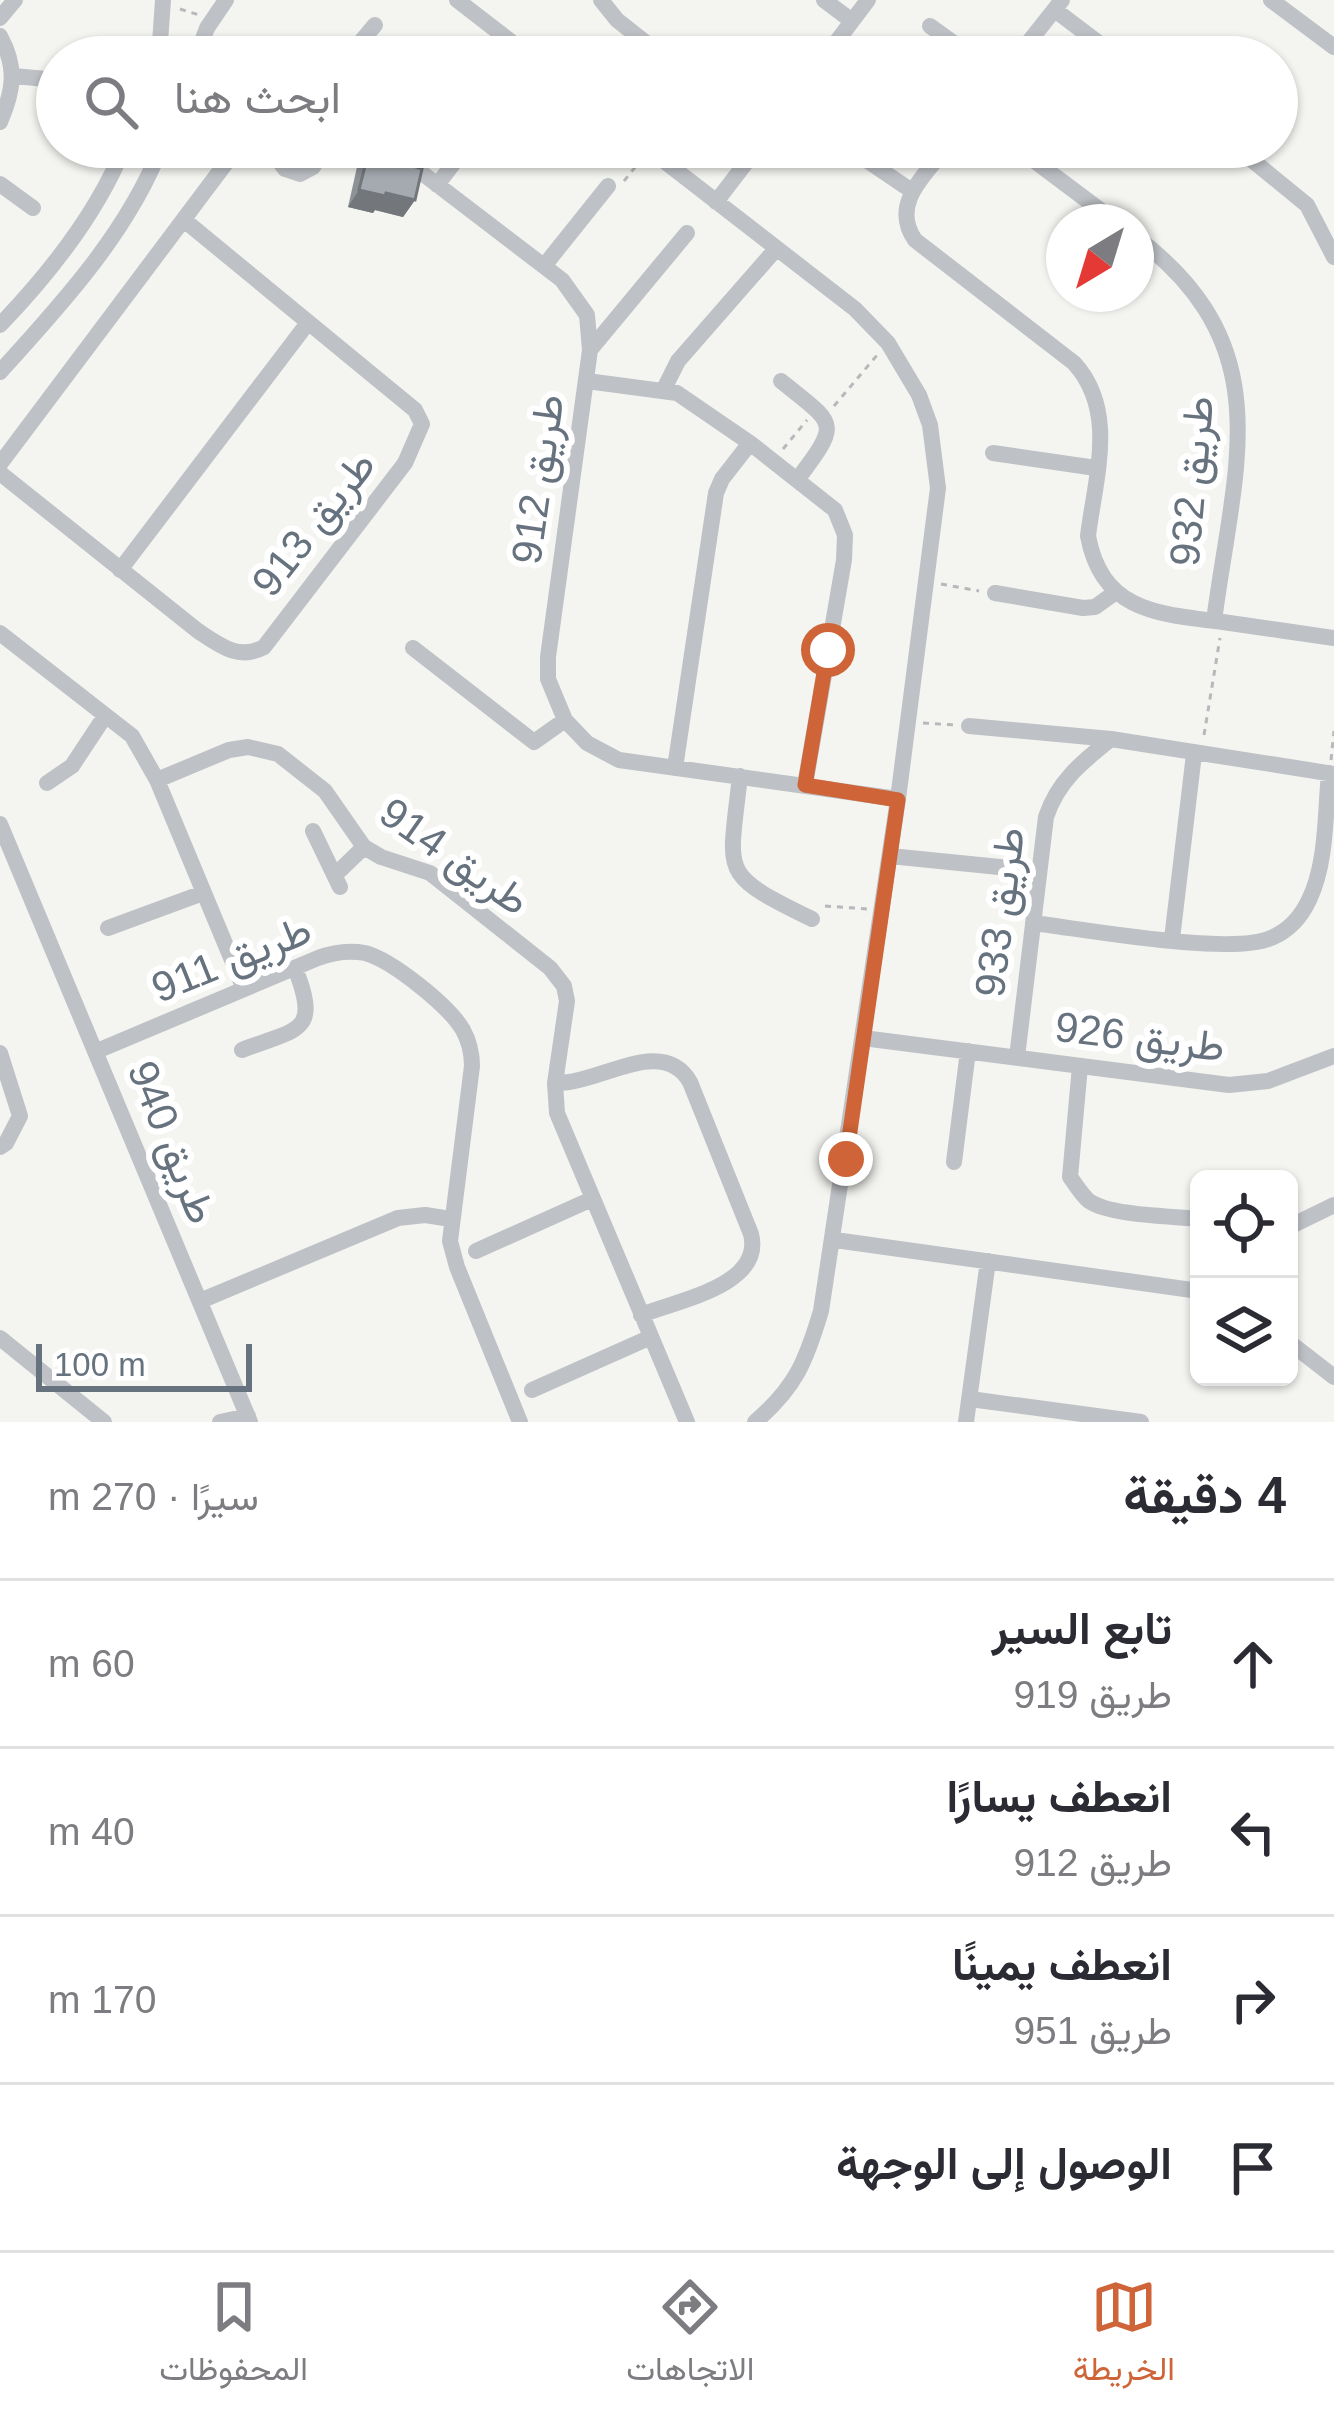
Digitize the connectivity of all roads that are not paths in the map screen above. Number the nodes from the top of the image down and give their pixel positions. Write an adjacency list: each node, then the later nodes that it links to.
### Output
1 (15, 0): 10 (street)
2 (226, 0): 16 (street)
3 (457, 0): 18 (street)
4 (601, 0): 19 (street)
5 (824, 0): 11 (street)
6 (868, 0): 11 (street)
7 (1271, 0): 24 (street)
8 (163, 2): 15 (street)
9 (1058, 5): 22 (street); 23 (street)
10 (0, 19)
11 (851, 21): 20 (street)
12 (375, 25): 17 (street)
13 (930, 26): 21 (street)
14 (0, 36): 25 (street)
15 (161, 36)
16 (205, 36)
17 (366, 36)
18 (504, 36)
19 (637, 36)
20 (840, 36)
21 (944, 36)
22 (1034, 36)
23 (1093, 36)
24 (1334, 47)
25 (14, 76): 26 (street); 27 (street)
26 (36, 78)
27 (0, 122)
28 (112, 168): 53 (street)
29 (153, 168): 55 (street)
30 (222, 168): 46 (street)
31 (415, 168): 40 (street, طريق 912)
32 (450, 168): 40 (street)
33 (673, 168): 43 (street)
34 (742, 168): 43 (street)
35 (878, 168): 42 (street)
36 (930, 168): 42 (street)
37 (1044, 168): 44 (street)
38 (1262, 168): 50 (street)
39 (0, 184): 45 (street)
40 (437, 185): 51 (street, طريق 912)
41 (608, 186): 51 (street)
42 (912, 191): 62 (street)
43 (716, 202): 48 (street)
44 (1092, 204)
45 (33, 208)
46 (184, 220): 52 (street, طريق 913); 61 (street)
47 (687, 232): 54 (street)
48 (776, 249): 58 (street); 84 (street)
49 (1154, 251): 67 (street, طريق 932)
50 (1334, 257)
51 (544, 266): 54 (street, طريق 912)
52 (307, 324): 64 (street); 64 (street, طريق 913)
53 (0, 325)
54 (590, 350): 56 (street, طريق 912)
55 (0, 372)
56 (586, 380): 58 (street); 72 (street, طريق 912)
57 (781, 381): 63 (street)
58 (664, 389): 59 (street)
59 (750, 443): 63 (street); 78 (street)
60 (993, 453): 62 (street)
61 (0, 468): 64 (street, طريق 913)
62 (1096, 468): 65 (street)
63 (797, 480): 83 (street)
64 (120, 570)
65 (1116, 592): 66 (street); 67 (street)
66 (994, 593)
67 (1218, 622): 69 (street)
68 (0, 633): 71 (street)
69 (1334, 638)
70 (413, 648): 75 (street)
71 (105, 716): 81 (street); 82 (street)
72 (565, 720): 75 (street); 78 (street)
73 (969, 726): 74 (street)
74 (1111, 740): 76 (street); 90 (street, طريق 933)
75 (534, 742): 77 (street)
76 (1198, 754): 79 (street); 95 (street)
77 (550, 755)
78 (675, 767): 80 (street)
79 (1332, 774): 95 (street)
80 (740, 776): 83 (street); 92 (street)
81 (157, 780): 88 (street, طريق 914); 91 (street)
82 (47, 783)
83 (805, 785): 84 (street)
84 (898, 800): 89 (street)
85 (0, 824): 87 (street, طريق 940)
86 (313, 831): 88 (street)
87 (4, 847): 102 (street, طريق 940)
88 (364, 847): 106 (street, طريق 914)
89 (890, 856): 90 (street); 98 (street)
90 (1039, 871): 93 (street, طريق 933)
91 (203, 893): 94 (street); 97 (street)
92 (812, 919)
93 (1033, 923): 95 (street); 104 (street, طريق 933)
94 (108, 928)
95 (1172, 939)
96 (295, 968): 97 (street, طريق 911); 99 (street); 112 (street, طريق 911)
97 (244, 989): 102 (street, طريق 911)
98 (863, 1038): 100 (street, طريق 926); 114 (street)
99 (242, 1050)
100 (968, 1051): 104 (street, طريق 926); 108 (street)
101 (0, 1052): 107 (street)
102 (97, 1052): 118 (street, طريق 940)
103 (1334, 1056): 105 (street, طريق 926)
104 (1017, 1058): 105 (street, طريق 926)
105 (1080, 1066): 111 (street)
106 (555, 1083): 109 (street, طريق 914); 119 (street)
107 (0, 1147)
108 (953, 1162)
109 (592, 1199): 115 (street); 119 (street, طريق 914)
110 (1334, 1205): 113 (street)
111 (1190, 1218)
112 (451, 1219): 118 (street); 130 (street, طريق 911)
113 (1298, 1223)
114 (835, 1240): 116 (street); 132 (street)
115 (476, 1251)
116 (988, 1261): 117 (street); 125 (street)
117 (1190, 1290)
118 (200, 1301): 126 (street, طريق 940)
119 (641, 1315): 120 (street, طريق 914)
120 (651, 1337): 124 (street); 131 (street, طريق 914)
121 (0, 1338): 128 (street)
122 (1298, 1349): 123 (street)
123 (1334, 1377)
124 (532, 1390)
125 (970, 1399): 127 (street); 133 (street)
126 (249, 1419): 129 (street)
127 (1103, 1419): 134 (street)
128 (104, 1422)
129 (220, 1422)
130 (520, 1422)
131 (686, 1422)
132 (755, 1422)
133 (967, 1422)
134 (1141, 1422)

